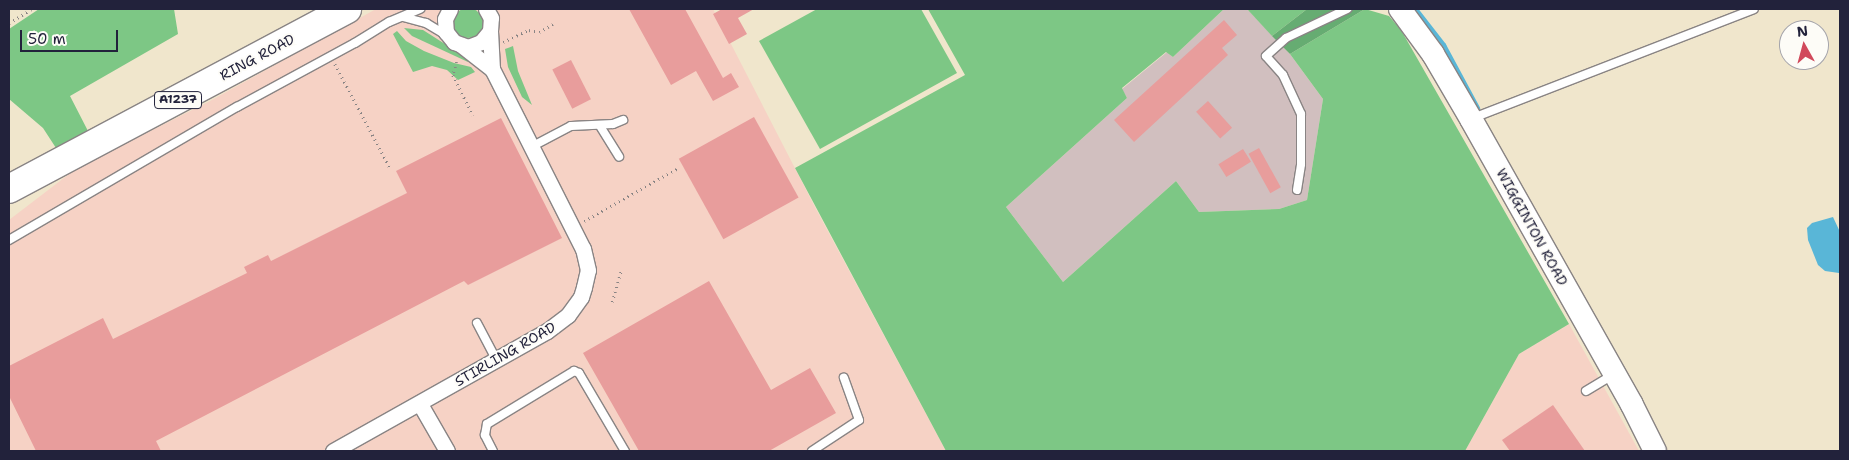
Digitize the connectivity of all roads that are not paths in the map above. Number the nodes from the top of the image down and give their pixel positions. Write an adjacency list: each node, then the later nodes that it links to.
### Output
1 (347, 9): 17 (highway, RING ROAD / A1237)
2 (420, 9): 8 (lane)
3 (450, 9): 10 (street)
4 (1347, 9): 18 (lane)
5 (1400, 9): 12 (main road, WIGGINTON ROAD)
6 (1754, 9): 12 (lane)
7 (488, 10): 9 (street, STIRLING ROAD)
8 (402, 17): 10 (lane); 19 (lane)
9 (490, 31): 10 (street); 11 (street, STIRLING ROAD)
10 (455, 41): 11 (street, STIRLING ROAD)
11 (492, 69): 15 (street, STIRLING ROAD)
12 (1471, 119): 22 (main road, WIGGINTON ROAD)
13 (623, 120): 14 (lane)
14 (600, 126): 15 (lane); 16 (lane)
15 (531, 147): 21 (street, STIRLING ROAD)
16 (619, 157)
17 (9, 189)
18 (1297, 190)
19 (9, 240)
20 (477, 323): 21 (lane)
21 (496, 359): 25 (street, STIRLING ROAD)
22 (1615, 374): 24 (lane); 31 (main road, WIGGINTON ROAD)
23 (844, 378): 30 (lane)
24 (1586, 390)
25 (420, 404): 26 (street, STIRLING ROAD); 27 (street)
26 (333, 451)
27 (447, 451)
28 (493, 451): 29 (lane)
29 (625, 451)
30 (812, 451)
31 (1655, 451)

